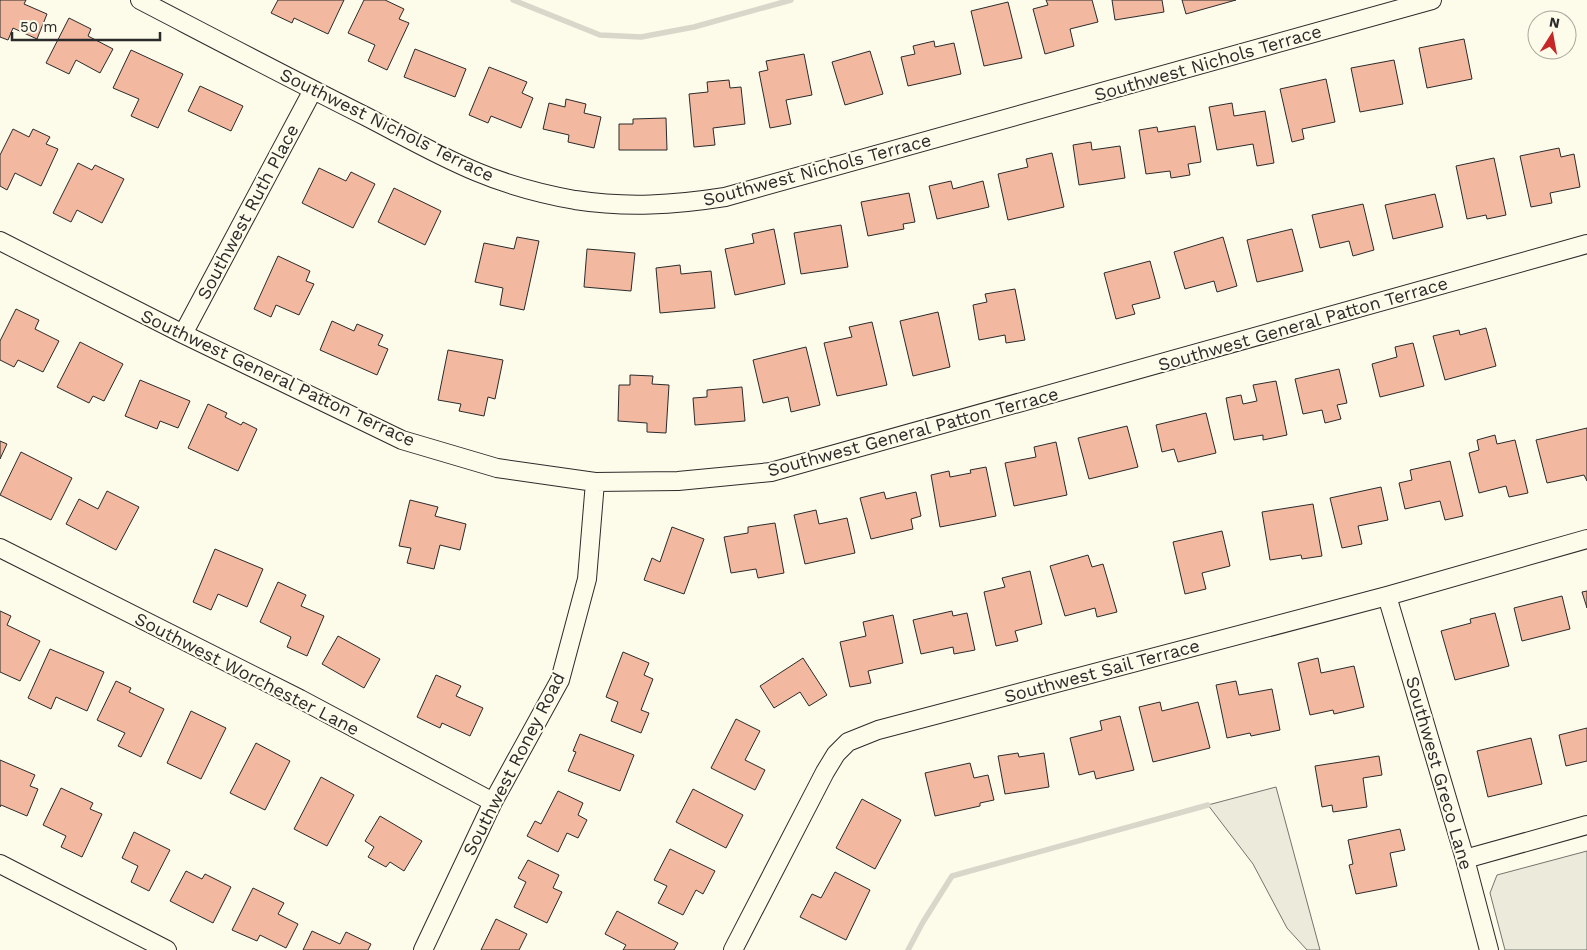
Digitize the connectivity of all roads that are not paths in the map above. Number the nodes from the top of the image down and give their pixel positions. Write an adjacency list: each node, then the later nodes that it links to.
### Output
1 (140, 0): 3 (street, Southwest Nichols Terrace)
2 (1432, 0): 3 (street, Southwest Nichols Terrace)
3 (313, 90): 6 (street, Southwest Ruth Place)
4 (0, 241): 6 (street, Southwest General Patton Terrace)
5 (1587, 244): 7 (street, Southwest General Patton Terrace)
6 (183, 334): 7 (street, Southwest General Patton Terrace)
7 (595, 482): 11 (street, Southwest Roney Road)
8 (1587, 539): 10 (street, Southwest Sail Terrace)
9 (0, 548): 11 (street, Southwest Worchester Lane)
10 (1386, 596): 13 (street, Southwest Greco Lane); 17 (street, Southwest Sail Terrace)
11 (493, 802): 16 (street, Southwest Roney Road)
12 (1587, 824): 13 (street)
13 (1465, 859): 18 (street, Southwest Greco Lane)
14 (0, 864): 15 (street)
15 (167, 950)
16 (423, 950)
17 (734, 950)
18 (1489, 950)

